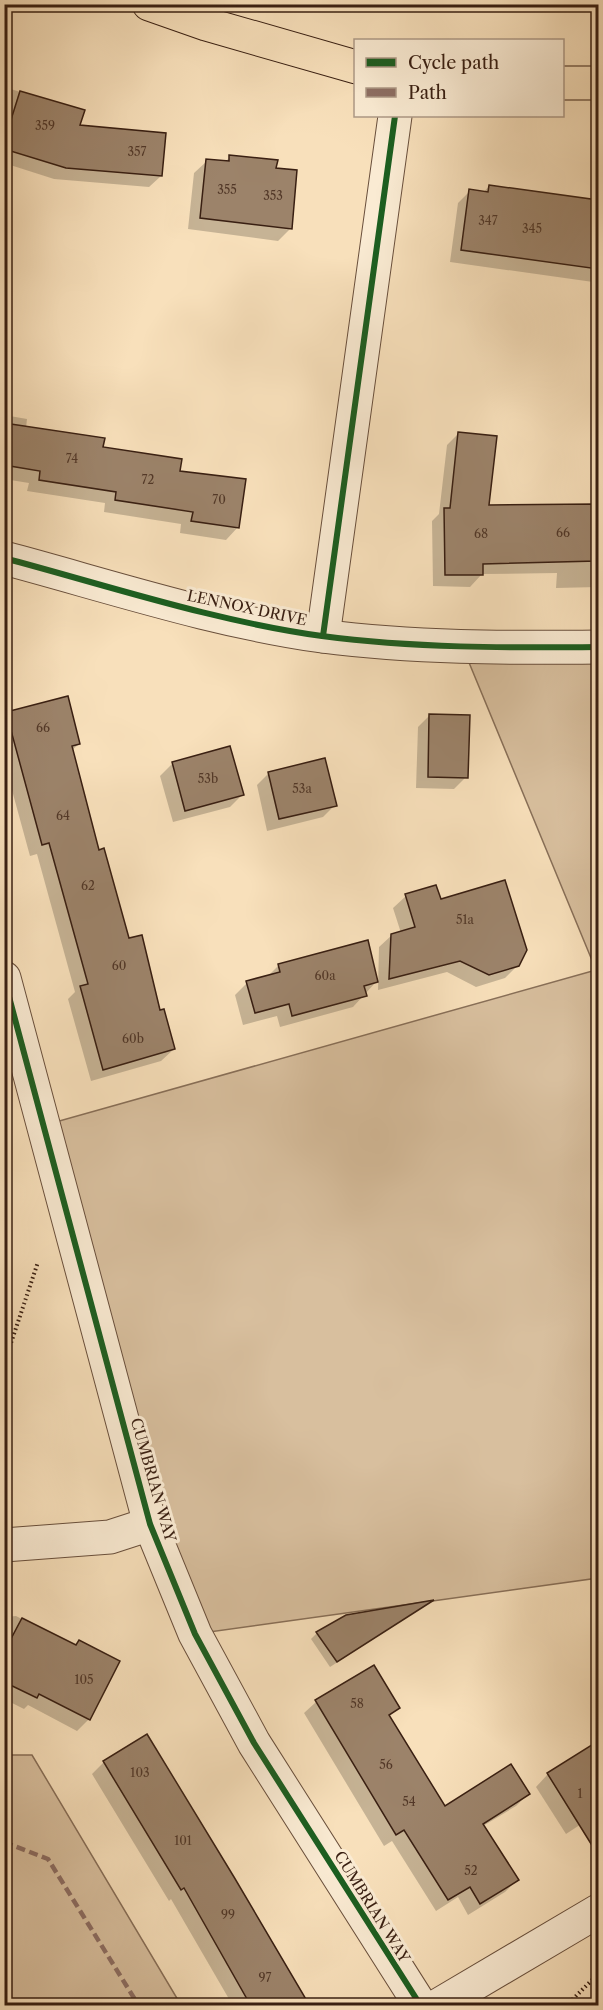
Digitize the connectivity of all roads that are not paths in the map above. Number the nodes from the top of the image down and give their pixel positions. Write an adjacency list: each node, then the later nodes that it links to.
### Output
1 (149, 4): 2 (highway)
2 (354, 66)
3 (564, 83): 4 (highway)
4 (598, 83)
5 (395, 117): 7 (street)
6 (4, 558): 7 (street, LENNOX DRIVE)
7 (323, 636): 8 (street, LENNOX DRIVE)
8 (598, 647)
9 (4, 978): 10 (street, CUMBRIAN WAY)
10 (150, 1524): 11 (street); 13 (street, CUMBRIAN WAY)
11 (4, 1545)
12 (598, 1911): 14 (street)
13 (421, 2006)
14 (437, 2006)

